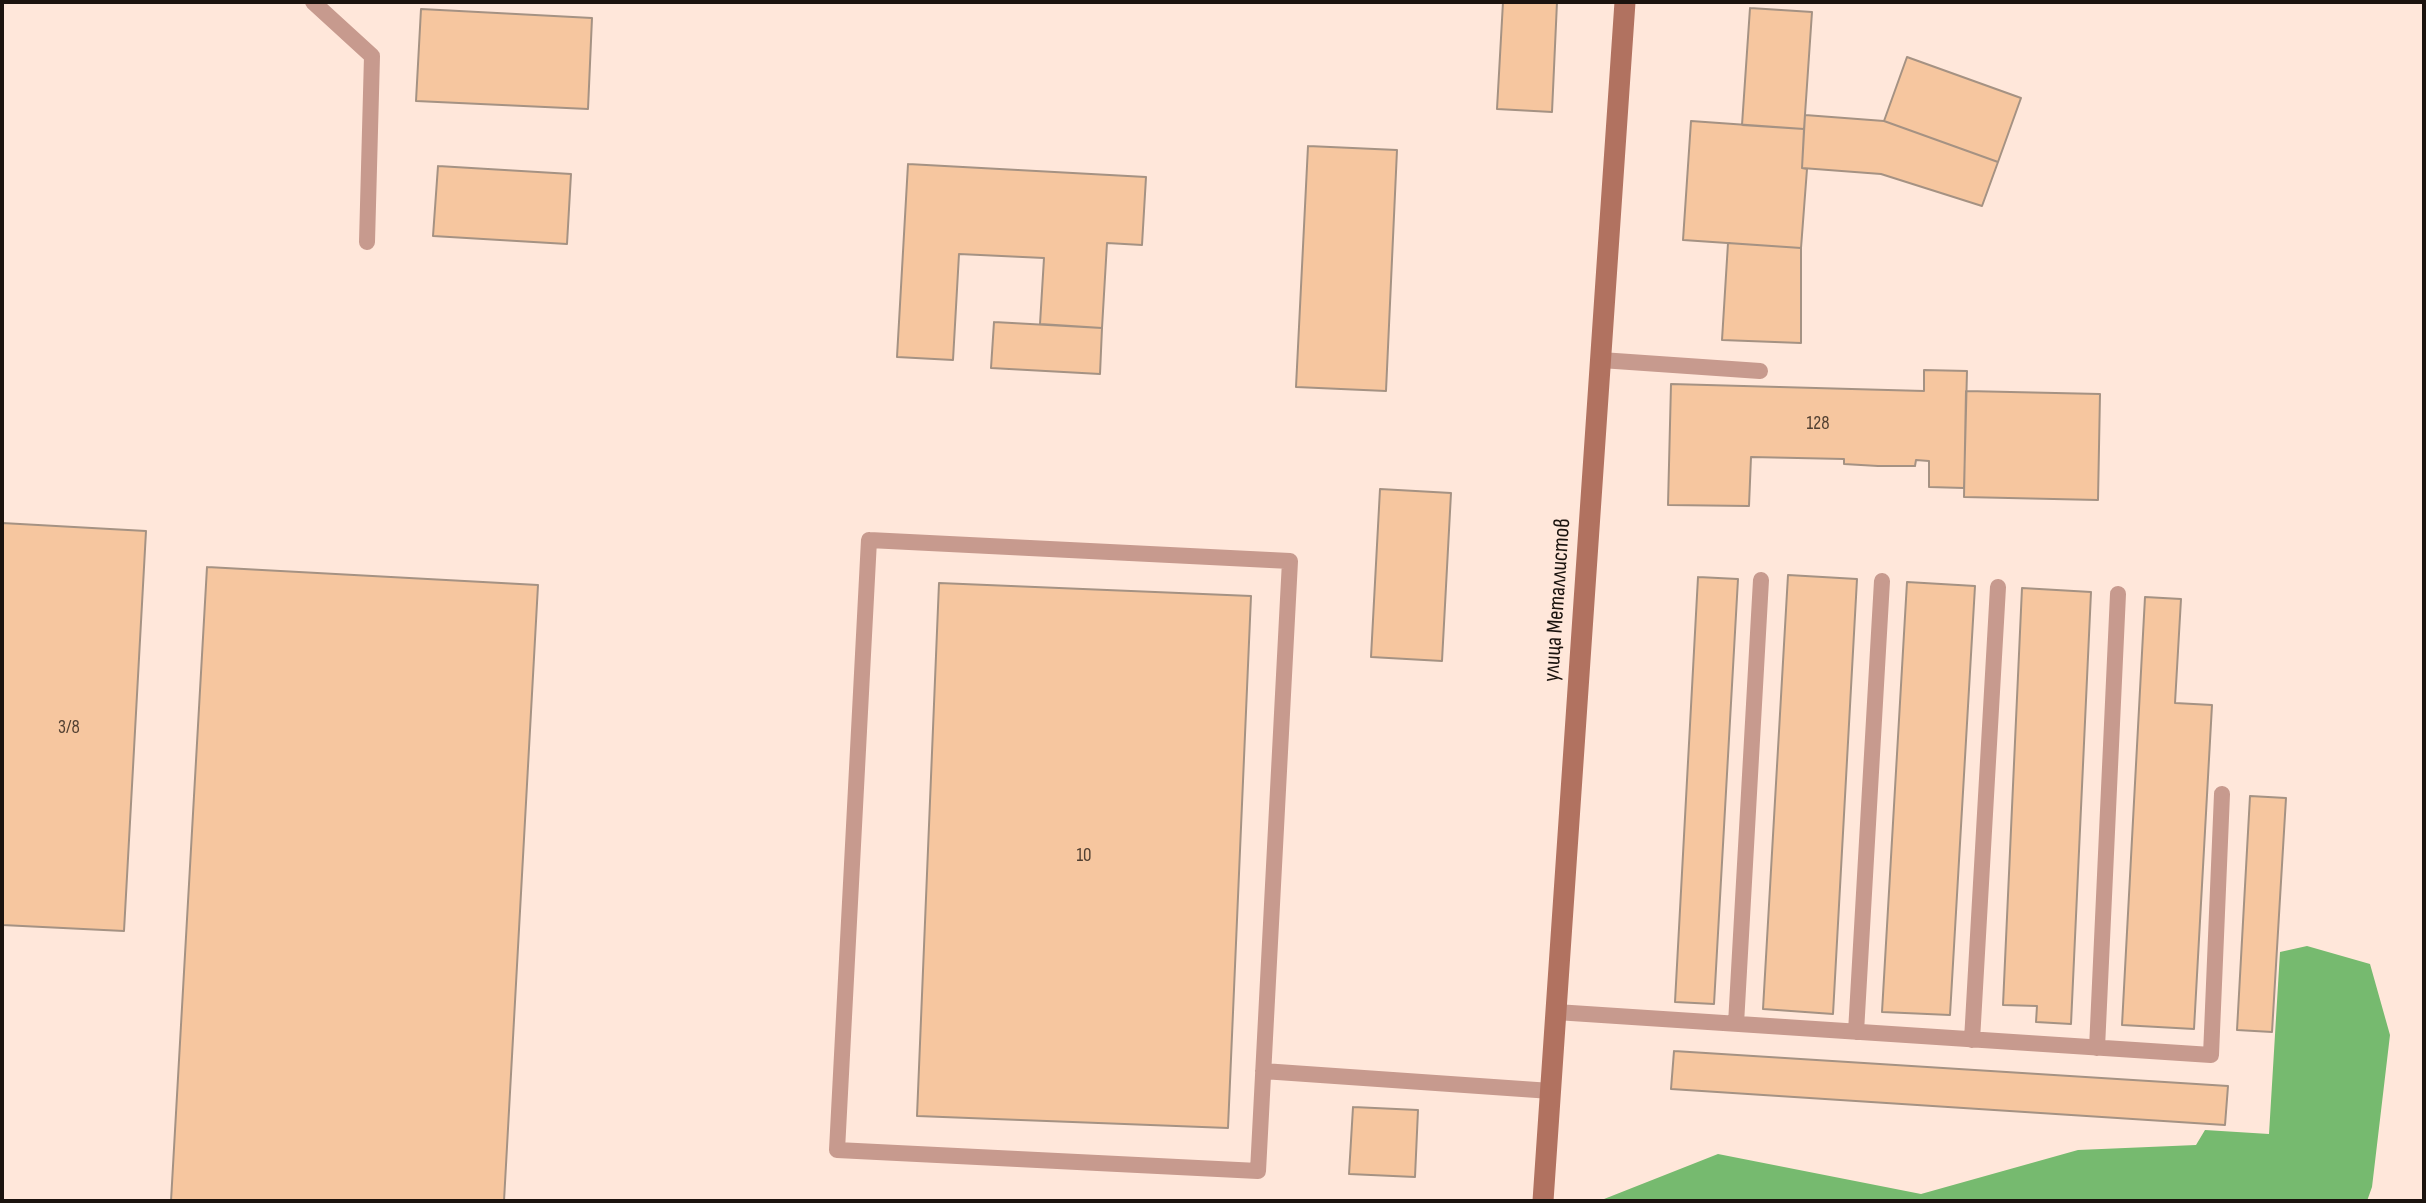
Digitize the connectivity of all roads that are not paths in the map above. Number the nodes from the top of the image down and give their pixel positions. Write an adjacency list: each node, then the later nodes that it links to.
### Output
1 (313, 2): 3 (lane)
2 (1625, 2): 4 (street, улица Металлистов)
3 (367, 242)
4 (1601, 360): 5 (lane); 11 (street, улица Металлистов)
5 (1760, 371)
6 (1761, 580): 12 (lane)
7 (1882, 581): 13 (lane)
8 (1998, 587): 14 (lane)
9 (2118, 594): 15 (lane)
10 (2222, 794): 15 (lane)
11 (1556, 1012): 12 (lane); 17 (street, улица Металлистов)
12 (1736, 1024): 13 (lane)
13 (1856, 1032): 14 (lane)
14 (1972, 1040): 15 (lane)
15 (2097, 1048)
16 (1263, 1071): 16 (lane); 17 (lane)
17 (1551, 1091): 18 (street, улица Металлистов)
18 (1543, 1201)

